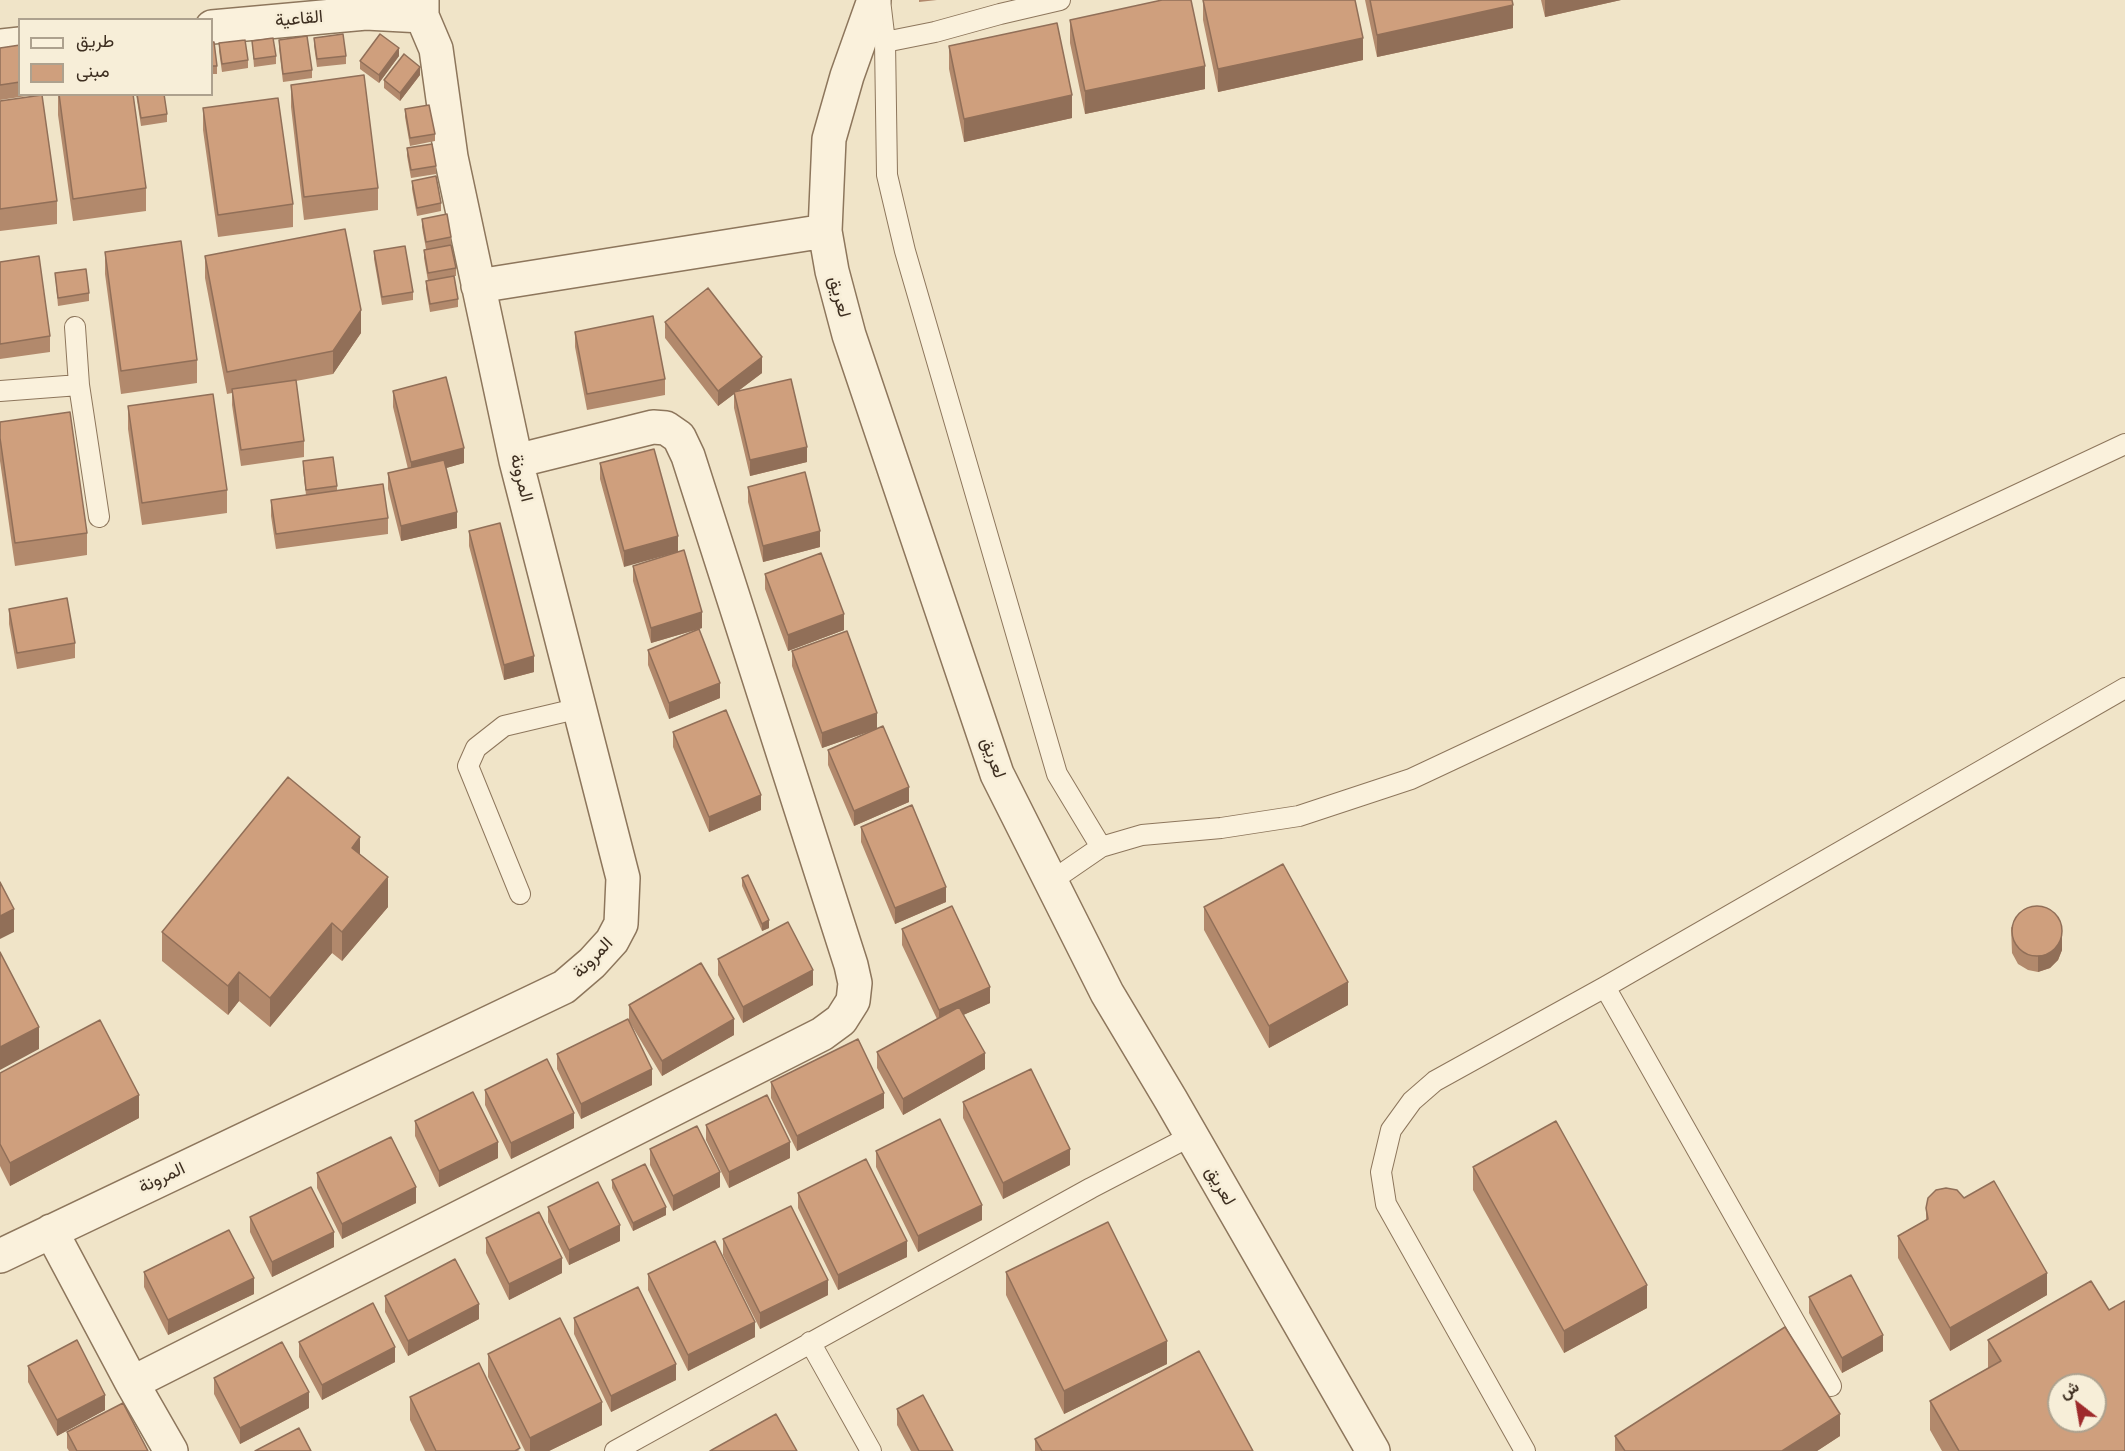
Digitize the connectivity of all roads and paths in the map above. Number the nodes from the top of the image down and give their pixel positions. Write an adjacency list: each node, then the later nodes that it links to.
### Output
1 (874, 0): 10 (street, لعريق)
2 (880, 0): 7 (lane)
3 (1060, 0): 4 (lane)
4 (998, 7): 7 (lane)
5 (422, 8): 6 (street, القاعية); 11 (street, المرونة)
6 (213, 27)
7 (885, 42): 20 (lane)
8 (18, 44): 9 (street)
9 (0, 46)
10 (825, 231): 11 (street); 21 (street, لعريق)
11 (478, 286): 16 (street, المرونة)
12 (75, 327): 13 (lane)
13 (79, 385): 14 (lane); 17 (lane)
14 (0, 391)
15 (2125, 444): 20 (lane)
16 (516, 461): 19 (street, المرونة); 28 (street)
17 (99, 517)
18 (2125, 688): 23 (lane)
19 (580, 708): 22 (lane); 25 (street, المرونة)
20 (1101, 847): 21 (lane)
21 (1050, 882): 24 (street, لعريق)
22 (520, 894)
23 (1605, 987): 29 (lane); 34 (lane)
24 (1191, 1136): 27 (lane); 33 (street, لعريق)
25 (51, 1231): 26 (street, المرونة); 28 (street)
26 (0, 1256)
27 (810, 1342): 31 (lane); 32 (lane)
28 (132, 1383): 30 (street)
29 (1831, 1386)
30 (171, 1451)
31 (615, 1451)
32 (872, 1451)
33 (1372, 1451)
34 (1525, 1451)

